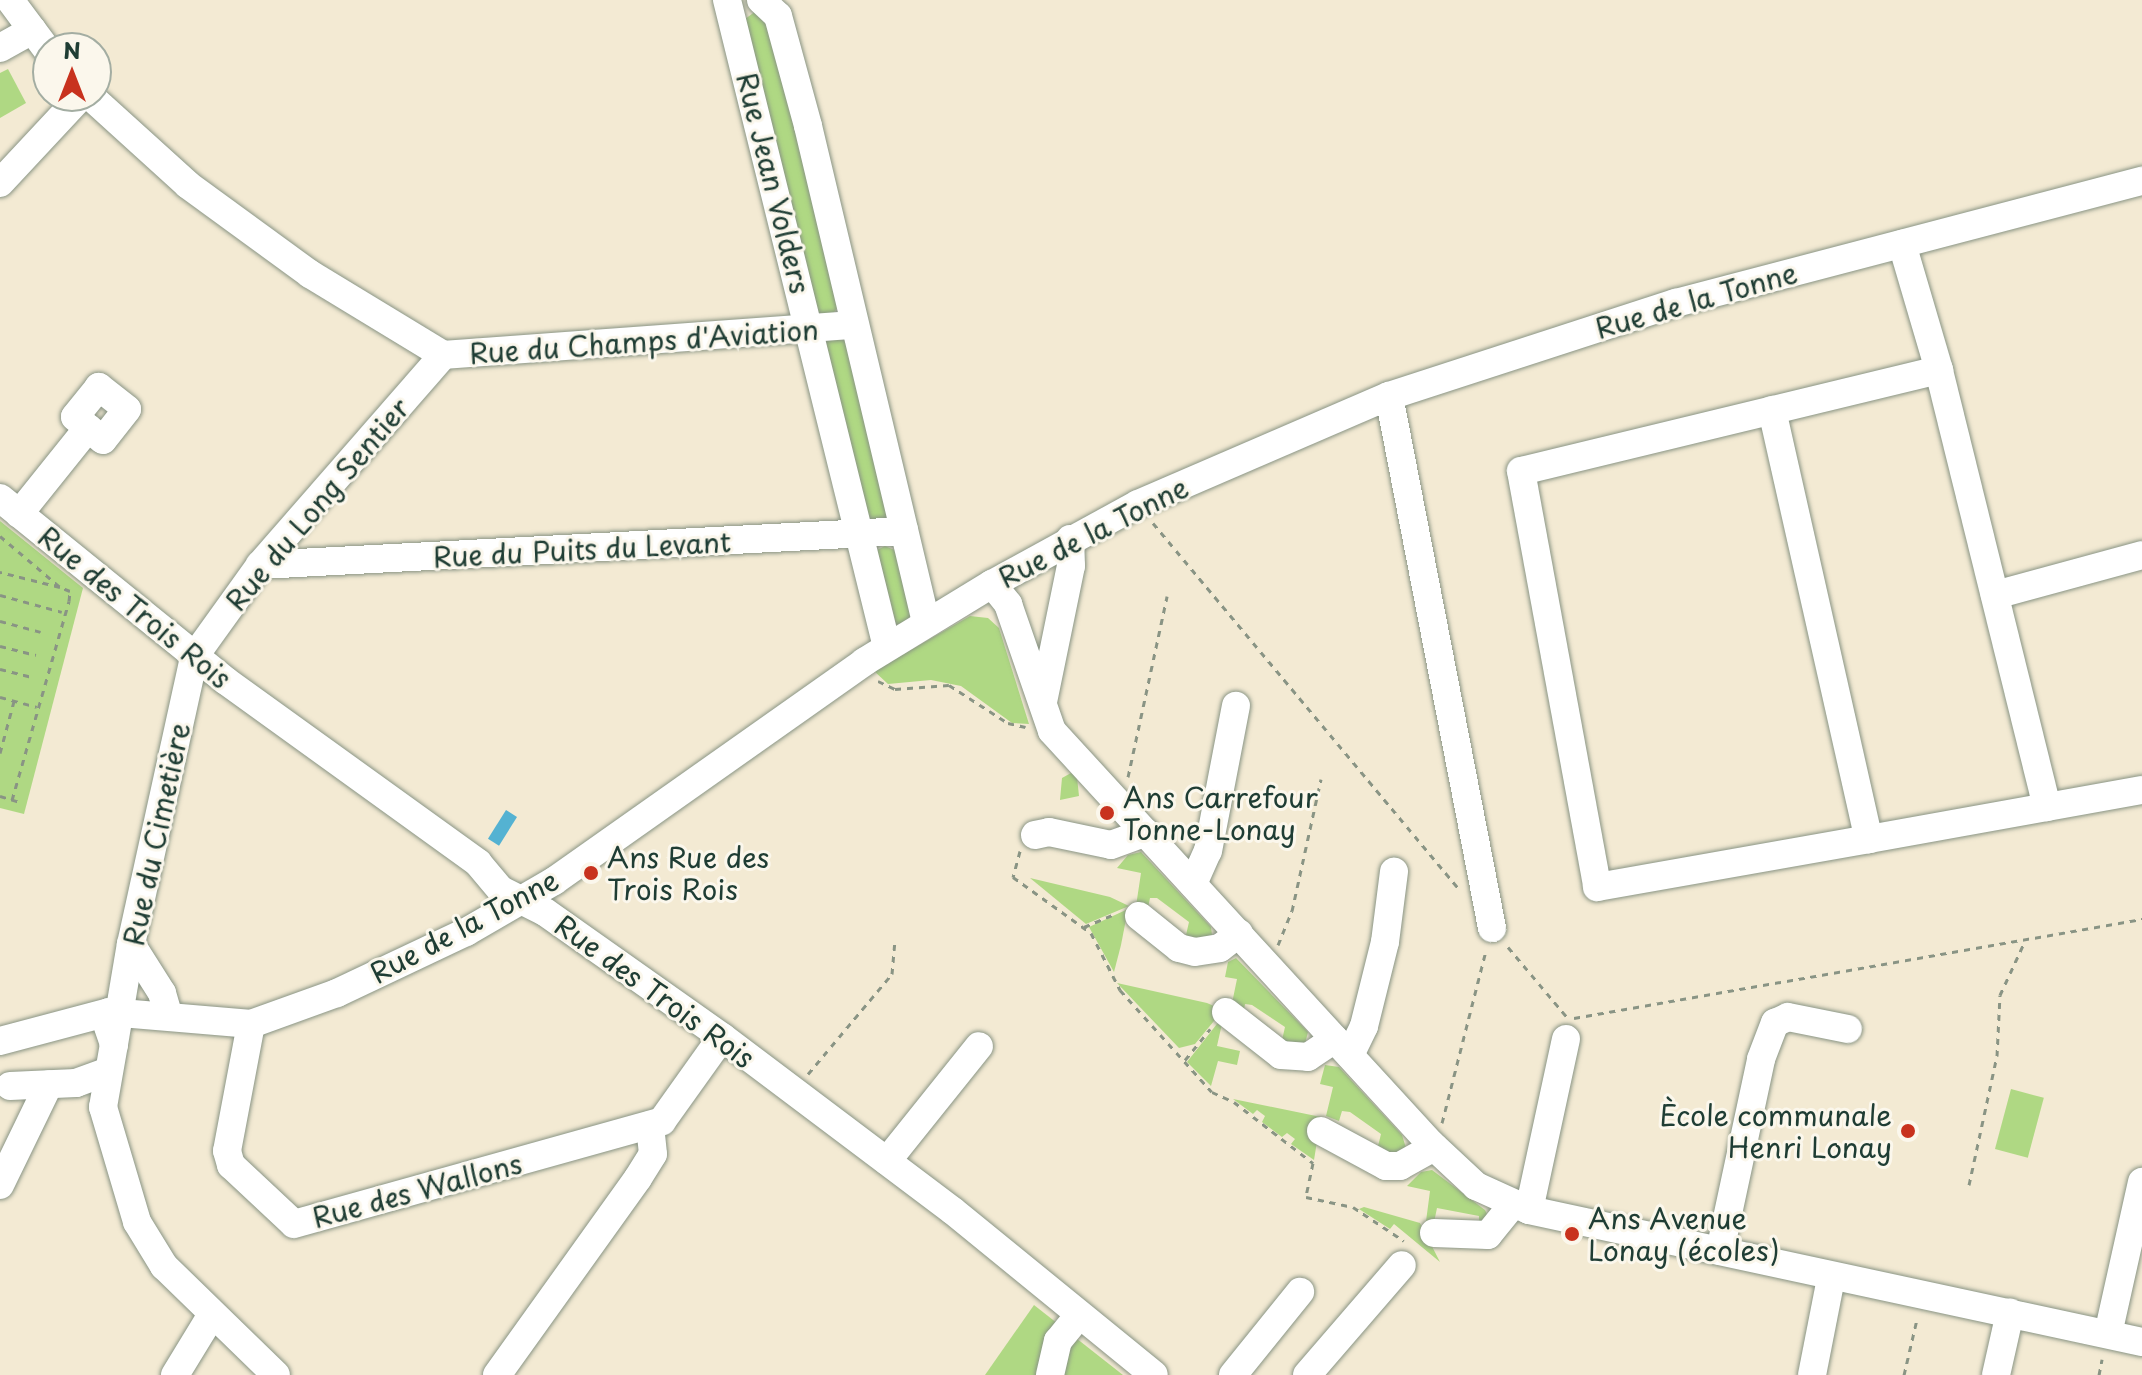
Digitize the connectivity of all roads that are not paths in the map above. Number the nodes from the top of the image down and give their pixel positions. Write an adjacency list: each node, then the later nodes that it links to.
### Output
1 (10, 0): 4 (street)
2 (727, 0): 13 (street, Rue Jean Volders)
3 (761, 0): 12 (street, Rue Jean Volders)
4 (34, 32)
5 (32, 42): 6 (street)
6 (0, 48)
7 (66, 112): 10 (street)
8 (108, 112): 14 (street, Rue du Champs d'Aviation)
9 (2142, 181): 11 (street, Rue de la Tonne)
10 (0, 183)
11 (1902, 244): 15 (street); 16 (street, Rue de la Tonne)
12 (853, 325): 13 (street, Rue du Champs d'Aviation); 20 (street, Rue Jean Volders)
13 (808, 329): 14 (street, Rue du Champs d'Aviation); 21 (street, Rue Jean Volders)
14 (443, 355): 24 (street, Rue du Long Sentier)
15 (1939, 370): 17 (street); 26 (street)
16 (1389, 396): 22 (street, Rue de la Tonne); 42 (street)
17 (1772, 410): 36 (street); 36 (street)
18 (88, 428): 19 (street)
19 (9, 506): 29 (street, Rue des Trois Rois)
20 (904, 531): 21 (street, Rue du Puits du Levant); 27 (street, Rue Jean Volders)
21 (859, 536): 24 (street, Rue du Puits du Levant); 28 (street, Rue Jean Volders)
22 (1070, 539): 25 (street, Rue de la Tonne); 31 (street)
23 (2142, 555): 26 (street)
24 (260, 565): 29 (street, Rue du Long Sentier)
25 (992, 584): 27 (street, Rue de la Tonne); 31 (street)
26 (1995, 595): 33 (street)
27 (926, 622): 28 (street, Rue de la Tonne)
28 (875, 654): 39 (street, Rue de la Tonne)
29 (194, 657): 39 (street, Rue des Trois Rois); 43 (street, Rue du Cimetière)
30 (1236, 706): 38 (street)
31 (1044, 712): 34 (street)
32 (2142, 790): 33 (street)
33 (2047, 807): 36 (street)
34 (1146, 832): 35 (street); 38 (street)
35 (1035, 835)
36 (1869, 839)
37 (1394, 872): 55 (street)
38 (1193, 884): 41 (street)
39 (525, 899): 48 (street, Rue de la Tonne); 50 (street, Rue des Trois Rois)
40 (1139, 916): 41 (street)
41 (1239, 933): 55 (street)
42 (1489, 939)
43 (131, 944): 44 (street, Rue du Cimetière); 46 (street)
44 (121, 1012): 46 (street, Rue de la Tonne); 47 (street, Rue de la Tonne); 53 (street, Rue du Cimetière)
45 (1226, 1012): 55 (street)
46 (168, 1014): 48 (street, Rue de la Tonne)
47 (85, 1018): 52 (street, Rue de la Tonne); 53 (street)
48 (251, 1024): 60 (street, Rue des Wallons)
49 (1848, 1029): 69 (street)
50 (722, 1037): 60 (street, Rue des Wallons); 64 (street, Rue des Trois Rois)
51 (1566, 1039): 67 (street)
52 (0, 1041)
53 (114, 1044): 56 (street, Rue du Cimetière)
54 (979, 1046): 64 (street)
55 (1342, 1047): 63 (street)
56 (107, 1072): 58 (street); 59 (street)
57 (5, 1082): 58 (street); 62 (street)
58 (63, 1084): 59 (street); 62 (street)
59 (103, 1107): 75 (street)
60 (650, 1125): 80 (street)
61 (1321, 1131): 63 (street)
62 (21, 1141): 66 (street)
63 (1432, 1146): 67 (street)
64 (887, 1161): 74 (street, Rue des Trois Rois)
65 (2142, 1182): 76 (street)
66 (0, 1185)
67 (1521, 1207): 68 (street); 69 (street)
68 (1434, 1233)
69 (1720, 1251): 71 (street)
70 (1404, 1253): 84 (street)
71 (1831, 1278): 73 (street); 85 (street)
72 (1300, 1292): 83 (street)
73 (2010, 1313): 76 (street); 86 (street)
74 (1079, 1315): 81 (street); 82 (street, Rue des Trois Rois)
75 (211, 1316): 78 (street); 79 (street)
76 (2108, 1334): 77 (street)
77 (2142, 1342)
78 (175, 1375)
79 (276, 1375)
80 (497, 1375)
81 (1050, 1375)
82 (1154, 1375)
83 (1233, 1375)
84 (1307, 1375)
85 (1812, 1375)
86 (1996, 1375)

